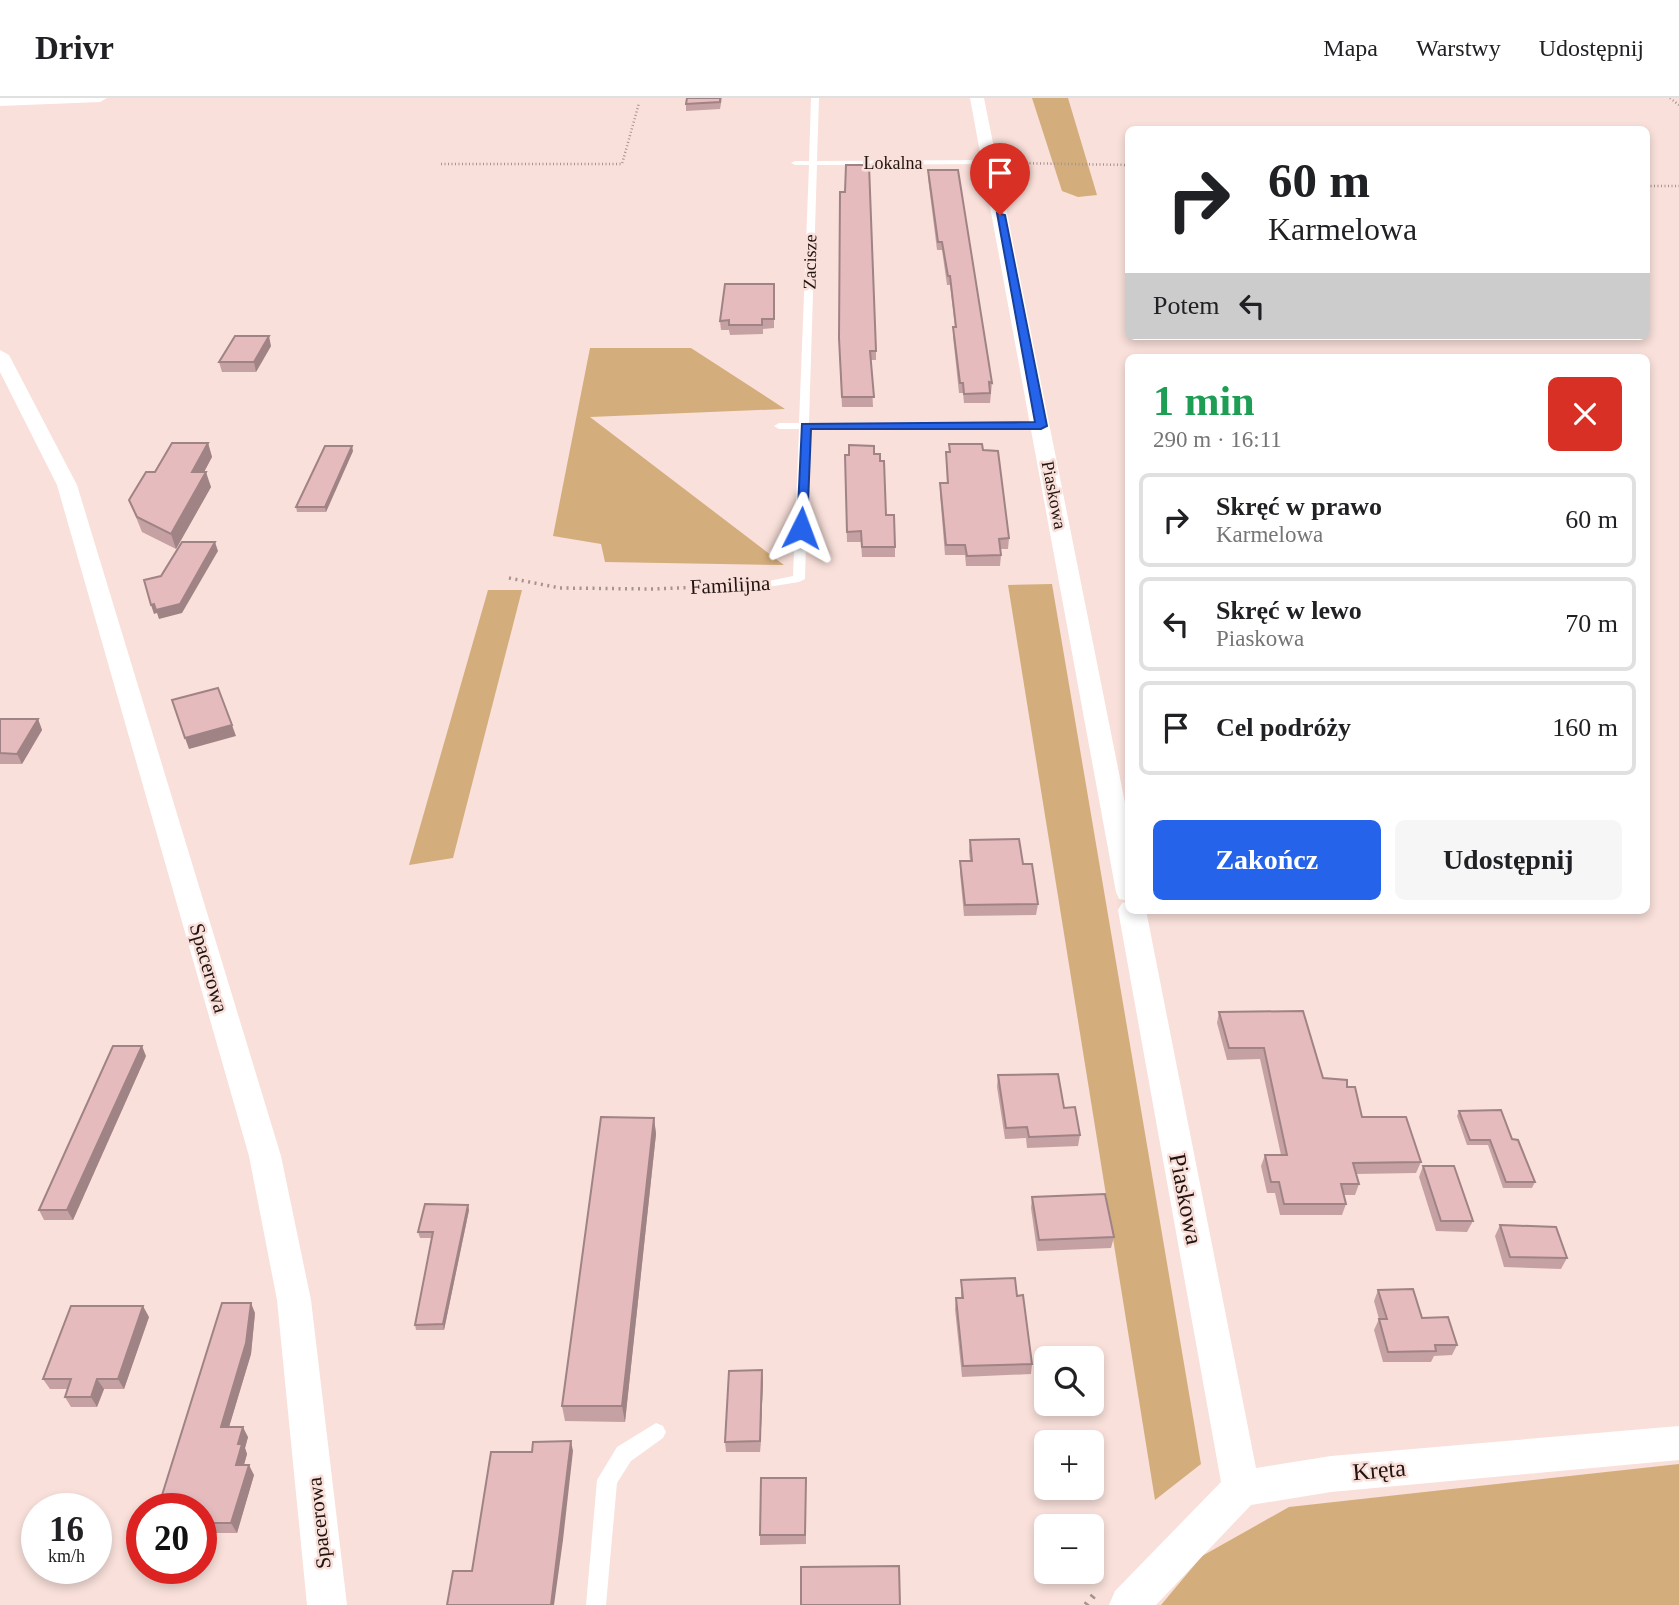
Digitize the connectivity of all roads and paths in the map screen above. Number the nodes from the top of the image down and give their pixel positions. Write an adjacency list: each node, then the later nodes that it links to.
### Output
1 (100, 98): 5 (street)
2 (815, 98): 10 (lane, Zacisze)
3 (977, 98): 8 (street, Piaskowa)
4 (1670, 98): 7 (path)
5 (0, 102)
6 (639, 103): 11 (path)
7 (1679, 105)
8 (990, 162): 10 (lane, Lokalna); 12 (path); 18 (street, Piaskowa)
9 (796, 163): 10 (lane, Lokalna)
10 (812, 163): 17 (lane, Zacisze)
11 (442, 164)
12 (1125, 165)
13 (1650, 186): 14 (path)
14 (1679, 186)
15 (0, 355): 26 (street, Spacerowa)
16 (779, 426): 17 (lane)
17 (806, 426): 18 (lane); 20 (lane, Familijna)
18 (1041, 426): 21 (street, Piaskowa)
19 (509, 578): 20 (path, Familijna)
20 (768, 584)
21 (1125, 871)
22 (1133, 914): 25 (street, Piaskowa)
23 (656, 1432): 27 (lane)
24 (1679, 1443): 25 (street, Kręta)
25 (1241, 1488): 28 (street)
26 (327, 1605)
27 (596, 1605)
28 (1129, 1605)

